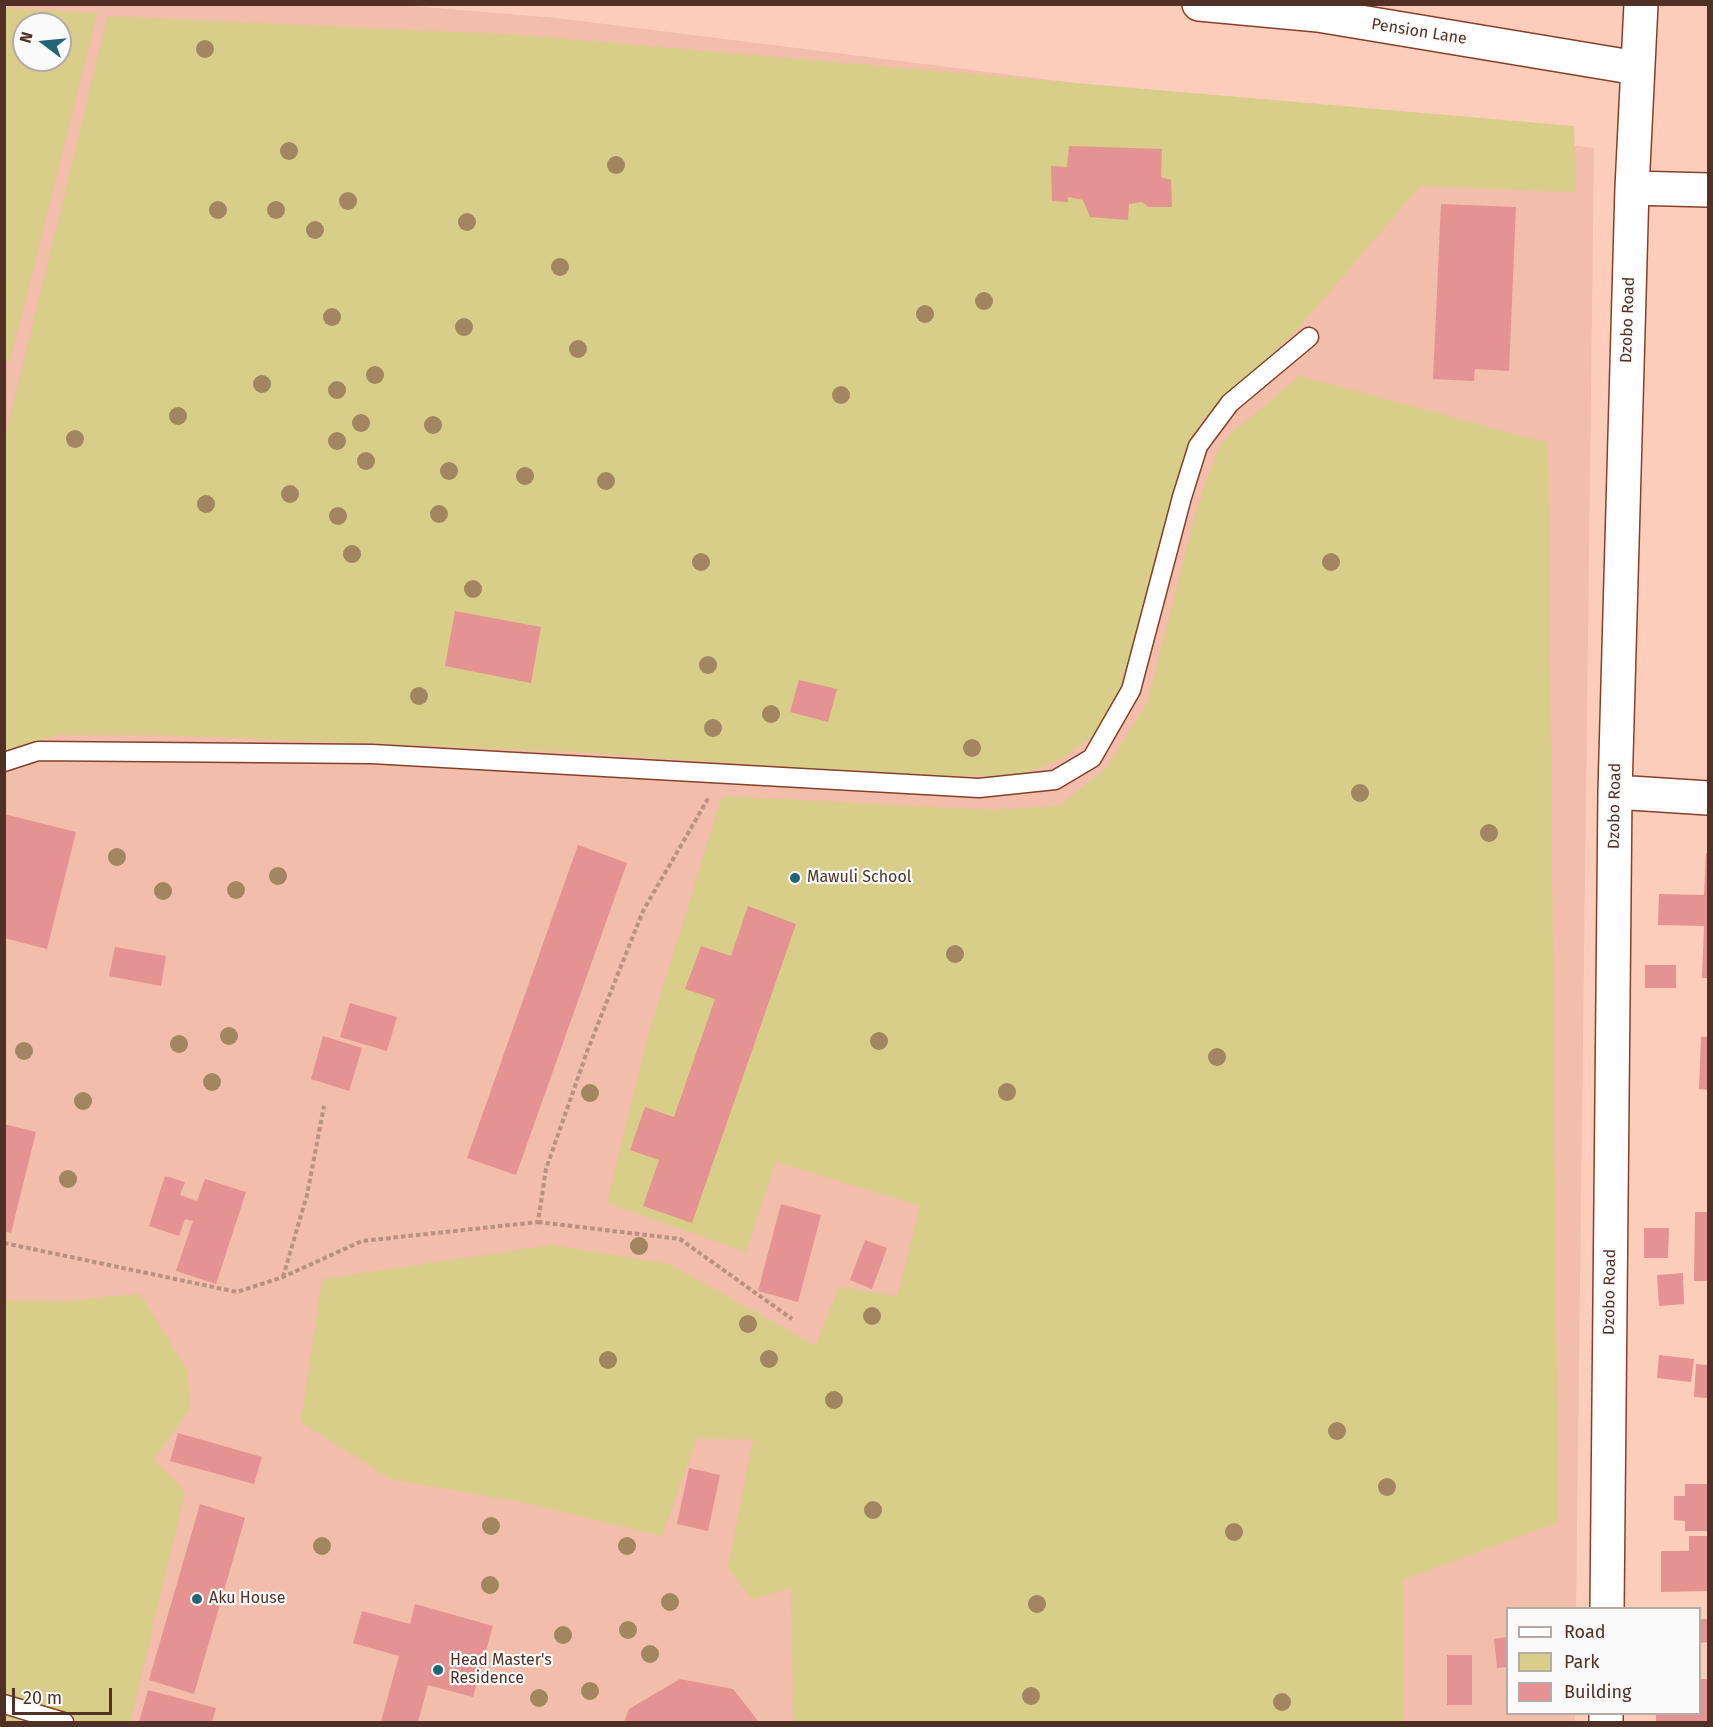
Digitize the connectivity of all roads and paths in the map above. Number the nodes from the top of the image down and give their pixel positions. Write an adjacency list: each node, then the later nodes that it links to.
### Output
1 (1199, 4): 3 (street, Pension Lane)
2 (1641, 4): 4 (street, Dzobo Road)
3 (1318, 10): 4 (street, Pension Lane)
4 (1637, 68): 5 (street, Dzobo Road)
5 (1632, 188): 6 (street); 10 (street, Dzobo Road)
6 (1708, 190)
7 (1309, 337): 9 (lane)
8 (4, 762): 9 (lane)
9 (722, 773): 13 (path)
10 (1615, 792): 11 (street); 17 (street, Dzobo Road)
11 (1708, 798)
12 (324, 1106): 15 (path)
13 (538, 1222): 15 (path); 16 (path)
14 (4, 1243): 15 (path)
15 (283, 1277)
16 (792, 1319)
17 (1607, 1607)
18 (4, 1704): 19 (lane)
19 (64, 1722)

